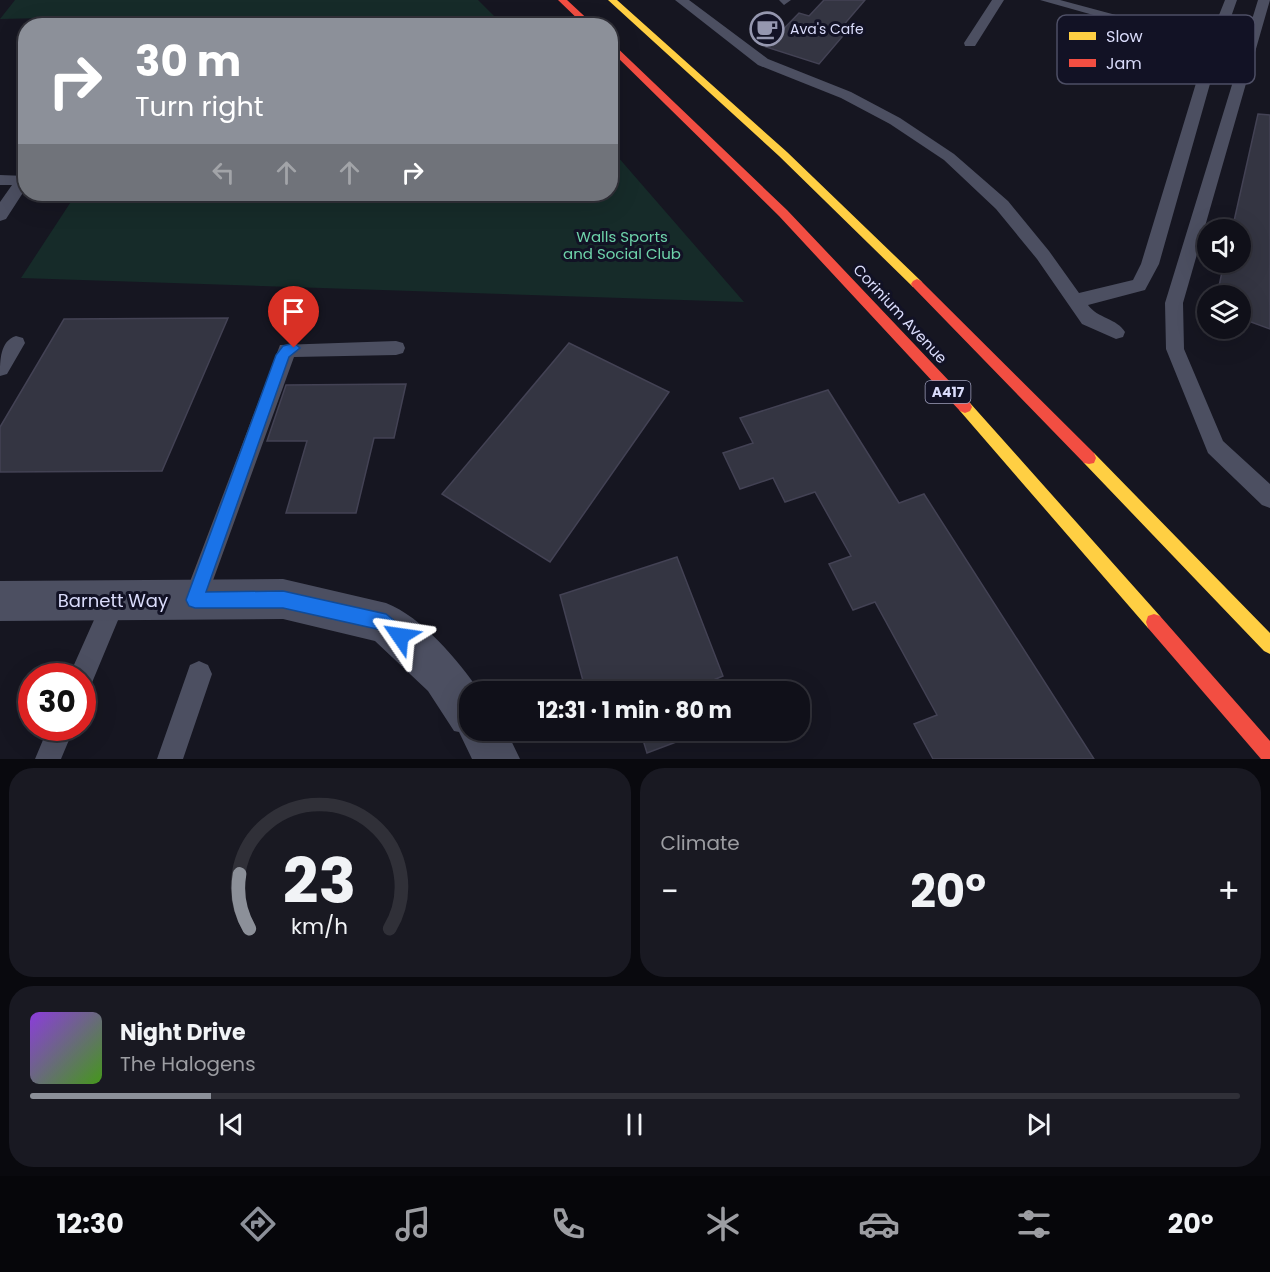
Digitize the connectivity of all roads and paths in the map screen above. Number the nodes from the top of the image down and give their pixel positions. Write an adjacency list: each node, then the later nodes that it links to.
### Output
1 (562, 0): 10 (highway)
2 (612, 0): 29 (highway, Corinium Avenue)
3 (681, 0): 20 (lane)
4 (998, 0): 12 (lane)
5 (1046, 0): 8 (lane)
6 (1231, 0): 9 (lane)
7 (1264, 0): 11 (lane)
8 (1102, 15)
9 (1225, 15)
10 (582, 18)
11 (1255, 30)
12 (970, 43)
13 (618, 52): 35 (highway, Corinium Avenue / A417)
14 (1203, 84): 20 (lane)
15 (1239, 84): 25 (lane)
16 (0, 180): 17 (lane)
17 (18, 180)
18 (18, 188): 19 (lane)
19 (0, 215)
20 (1075, 301): 21 (lane)
21 (1116, 332)
22 (16, 343): 24 (lane)
23 (396, 348): 26 (lane)
24 (0, 368)
25 (1270, 498)
26 (195, 600): 28 (street, Barnett Way); 32 (street, Barnett Way)
27 (0, 601): 28 (street, Barnett Way)
28 (114, 601): 30 (lane)
29 (1270, 645)
30 (88, 663)
31 (199, 674): 37 (lane)
32 (459, 699)
33 (56, 741): 36 (lane)
34 (486, 741): 38 (street)
35 (1270, 755)
36 (48, 759)
37 (170, 759)
38 (497, 759)

